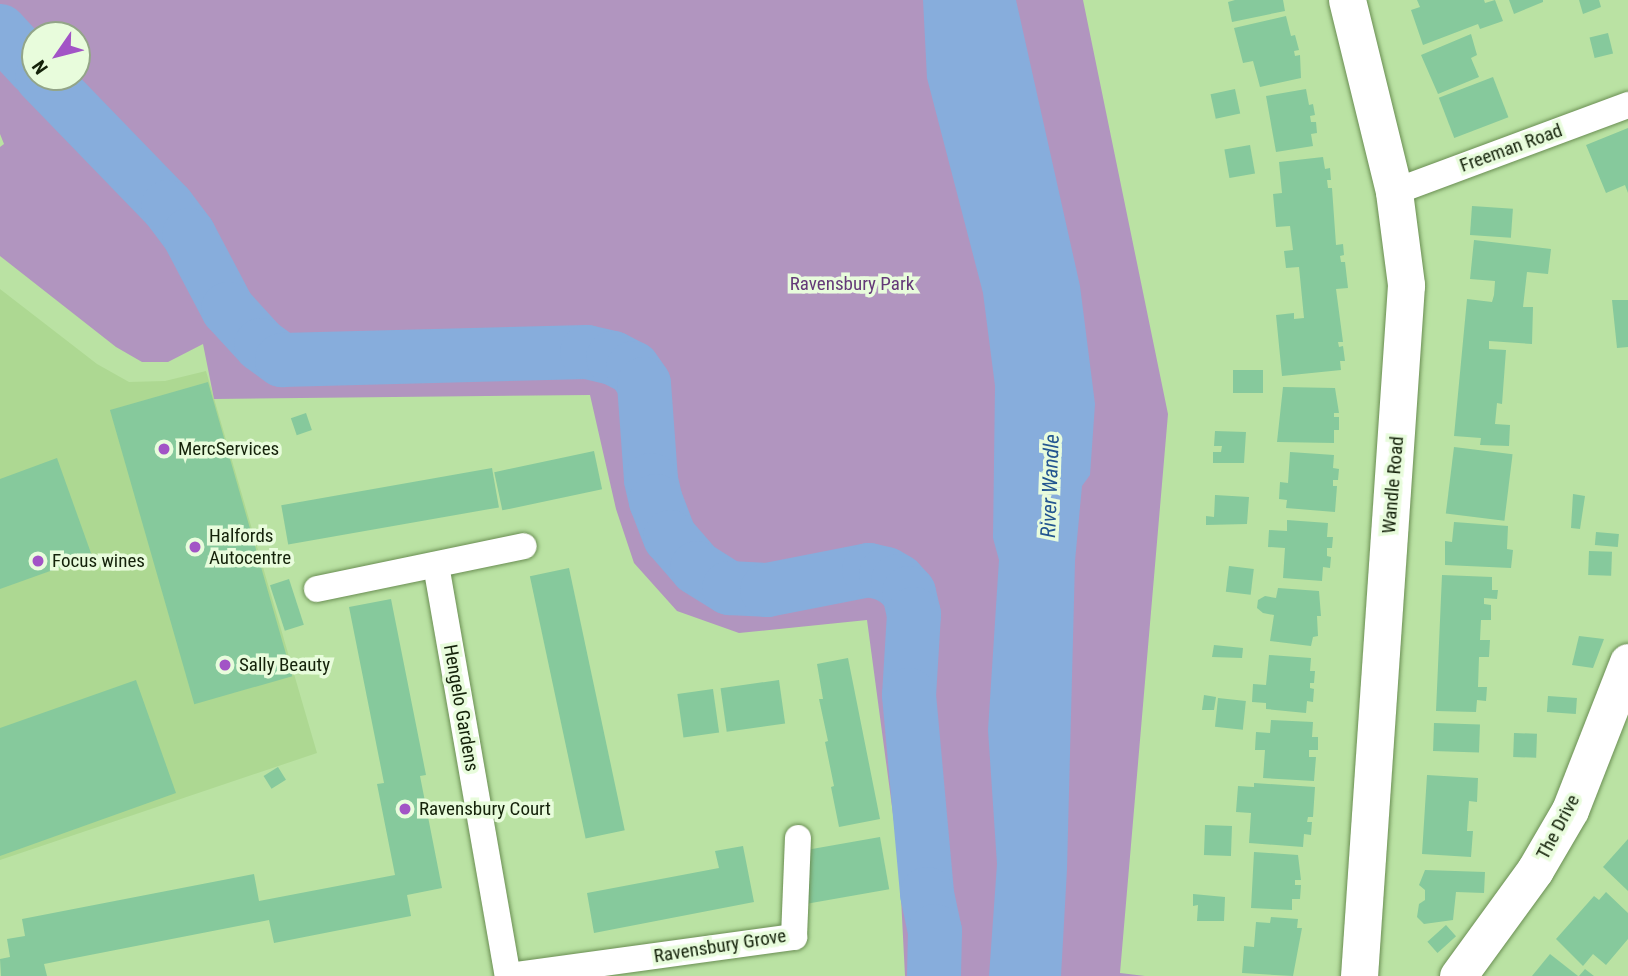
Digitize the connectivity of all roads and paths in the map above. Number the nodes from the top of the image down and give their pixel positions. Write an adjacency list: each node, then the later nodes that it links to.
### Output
1 (1347, 0): 3 (street, Wandle Road)
2 (1628, 105): 3 (street, Freeman Road)
3 (1394, 192): 11 (street, Wandle Road)
4 (524, 546): 5 (street)
5 (436, 565): 6 (street); 10 (street, Hengelo Gardens)
6 (317, 589)
7 (1628, 662): 12 (street, The Drive)
8 (798, 838): 9 (street, Ravensbury Grove)
9 (658, 966): 10 (street, Ravensbury Grove)
10 (508, 976)
11 (1359, 976)
12 (1458, 976)

